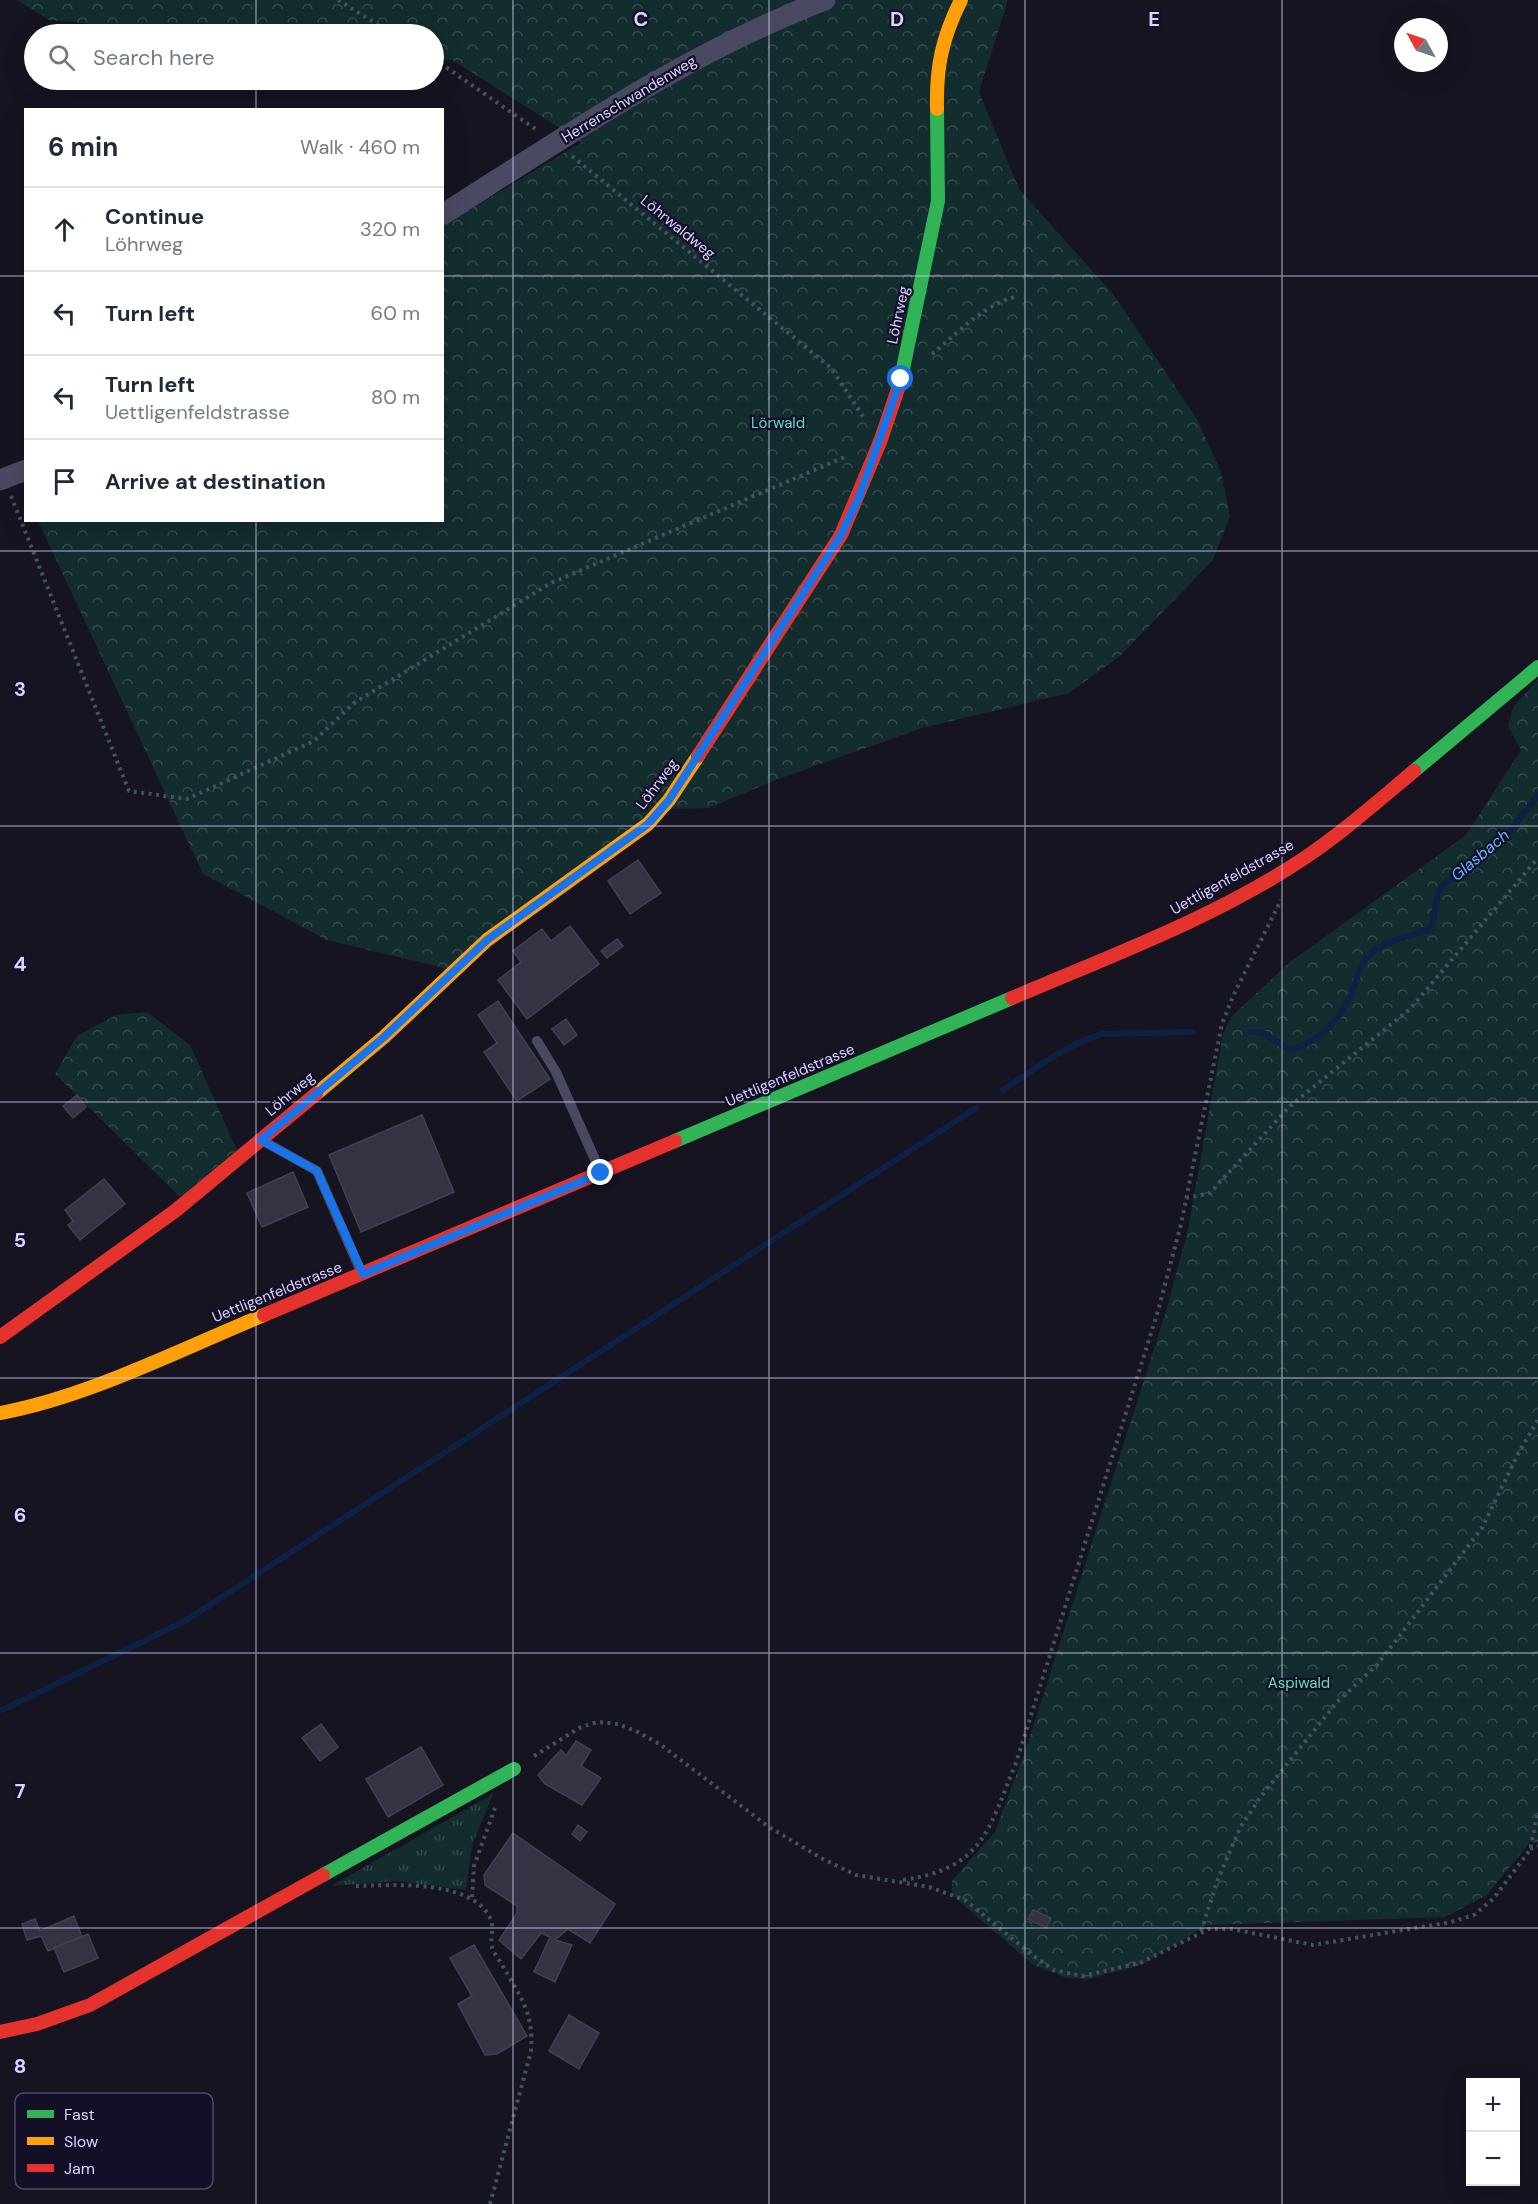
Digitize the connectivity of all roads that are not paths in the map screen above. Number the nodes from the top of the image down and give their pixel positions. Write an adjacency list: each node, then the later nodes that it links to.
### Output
1 (825, 0): 3 (street, Herrenschwandenweg)
2 (961, 0): 8 (street, Löhrweg)
3 (444, 214)
4 (24, 471): 5 (street)
5 (2, 479)
6 (1538, 667): 9 (street, Uettligenfeldstrasse)
7 (537, 1041): 9 (lane)
8 (261, 1140): 10 (lane); 11 (street, Löhrweg)
9 (601, 1173): 10 (street, Uettligenfeldstrasse)
10 (363, 1274): 12 (street, Uettligenfeldstrasse)
11 (0, 1337)
12 (0, 1413)
13 (514, 1769): 14 (street)
14 (0, 2032)

